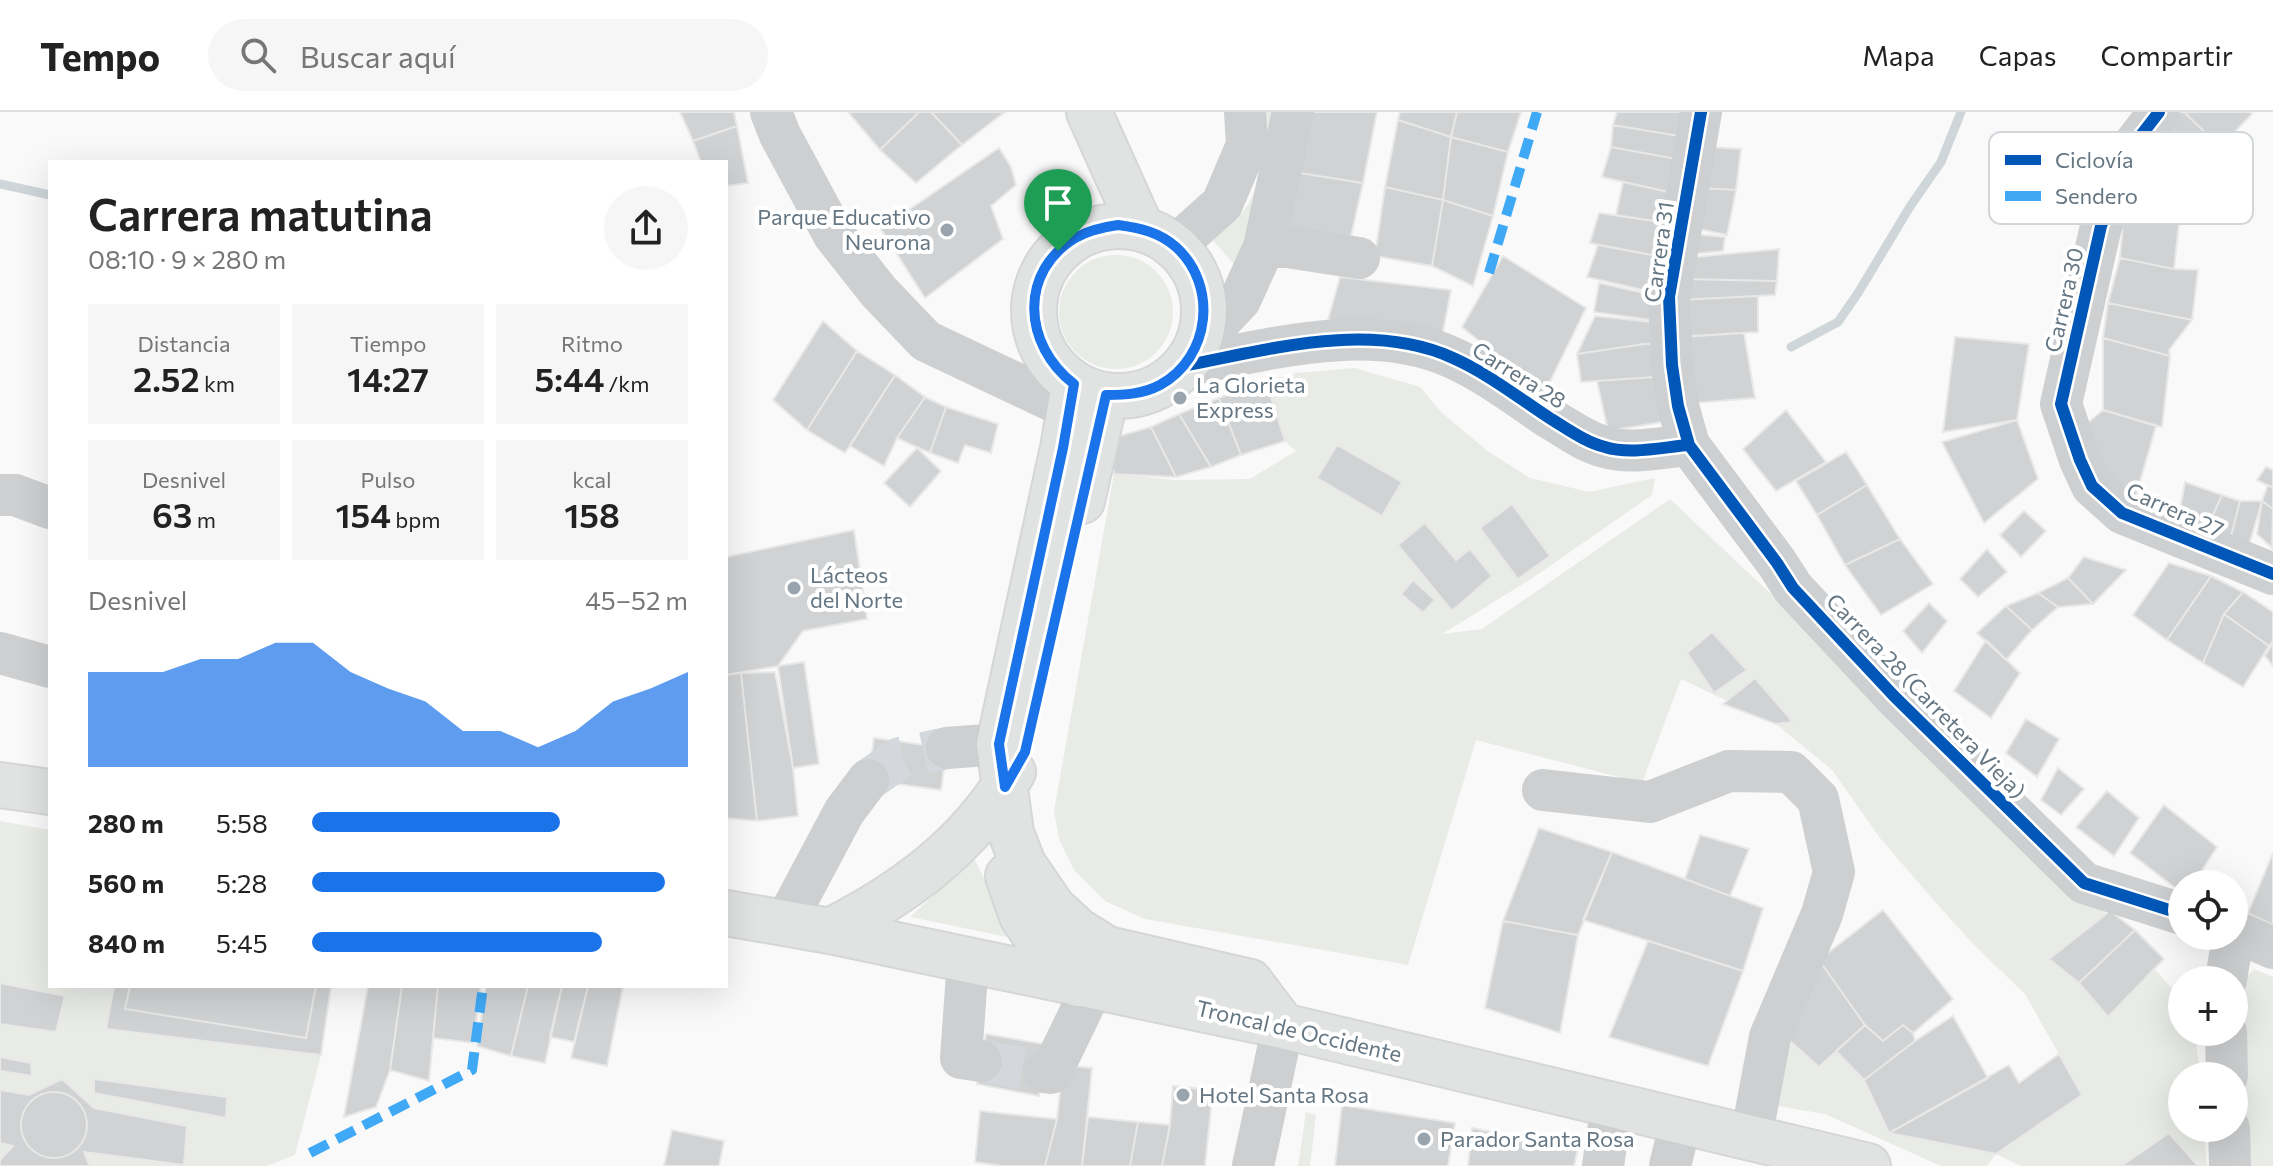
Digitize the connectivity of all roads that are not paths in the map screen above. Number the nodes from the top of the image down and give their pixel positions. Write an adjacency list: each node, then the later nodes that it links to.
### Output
1 (771, 112): 13 (street)
2 (1089, 112): 9 (main road)
3 (1245, 112): 9 (street)
4 (1293, 112): 10 (street)
5 (1701, 112): 14 (street, Carrera 31)
6 (2159, 112): 7 (street, Carrera 30)
7 (2144, 132)
8 (2102, 224): 15 (street, Carrera 30)
9 (1158, 237): 12 (main road); 13 (main road)
10 (1264, 247): 11 (street); 12 (street)
11 (1359, 258)
12 (1190, 357): 13 (main road); 14 (street, Carrera 28)
13 (1083, 396): 21 (main road); 25 (main road)
14 (1689, 445): 28 (street, Carrera 28 (Carretera Vieja))
15 (2080, 460): 18 (street, Carrera 27)
16 (0, 495): 17 (street)
17 (48, 507)
18 (2273, 573)
19 (0, 653): 20 (street)
20 (48, 666)
21 (999, 744): 22 (street); 25 (main road)
22 (947, 748)
23 (868, 780): 30 (street)
24 (0, 785): 27 (main road)
25 (1005, 787): 31 (main road); 35 (main road); 36 (main road)
26 (1543, 790): 41 (street)
27 (48, 791)
28 (2168, 910)
29 (728, 913): 30 (main road, Troncal de Occidente)
30 (785, 923): 31 (main road, Troncal de Occidente)
31 (830, 931): 34 (main road, Troncal de Occidente)
32 (2248, 939): 33 (street)
33 (2273, 948)
34 (968, 960): 35 (main road, Troncal de Occidente); 37 (street)
35 (1086, 985): 36 (main road, Troncal de Occidente); 38 (street)
36 (1283, 1026): 39 (main road, Troncal de Occidente); 43 (street)
37 (981, 1061)
38 (1044, 1072)
39 (1612, 1104): 40 (main road, Troncal de Occidente); 44 (street)
40 (1681, 1121): 41 (main road, Troncal de Occidente); 45 (street)
41 (1751, 1138): 46 (main road, Troncal de Occidente)
42 (2229, 1142): 47 (street)
43 (1253, 1166)
44 (1603, 1166)
45 (1670, 1166)
46 (1868, 1166)
47 (2230, 1166)

